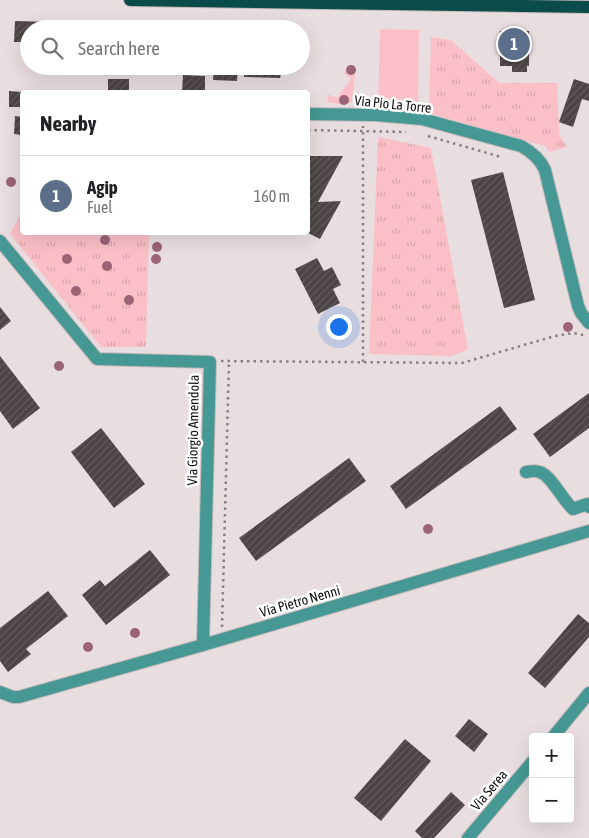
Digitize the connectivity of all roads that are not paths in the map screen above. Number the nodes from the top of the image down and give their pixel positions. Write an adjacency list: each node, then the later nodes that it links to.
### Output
1 (130, 0): 2 (main road)
2 (460, 2): 3 (main road)
3 (589, 7)
4 (310, 114): 6 (street, Via Pio La Torre)
5 (0, 241): 10 (street, Via Giorgio Amendola)
6 (589, 323)
7 (526, 472): 8 (street)
8 (588, 505)
9 (589, 531): 10 (street, Via Pietro Nenni)
10 (203, 645): 11 (street, Via Pietro Nenni)
11 (0, 692)
12 (589, 693): 13 (street)
13 (556, 733)
14 (529, 766): 15 (street, Via Serea)
15 (468, 838)

